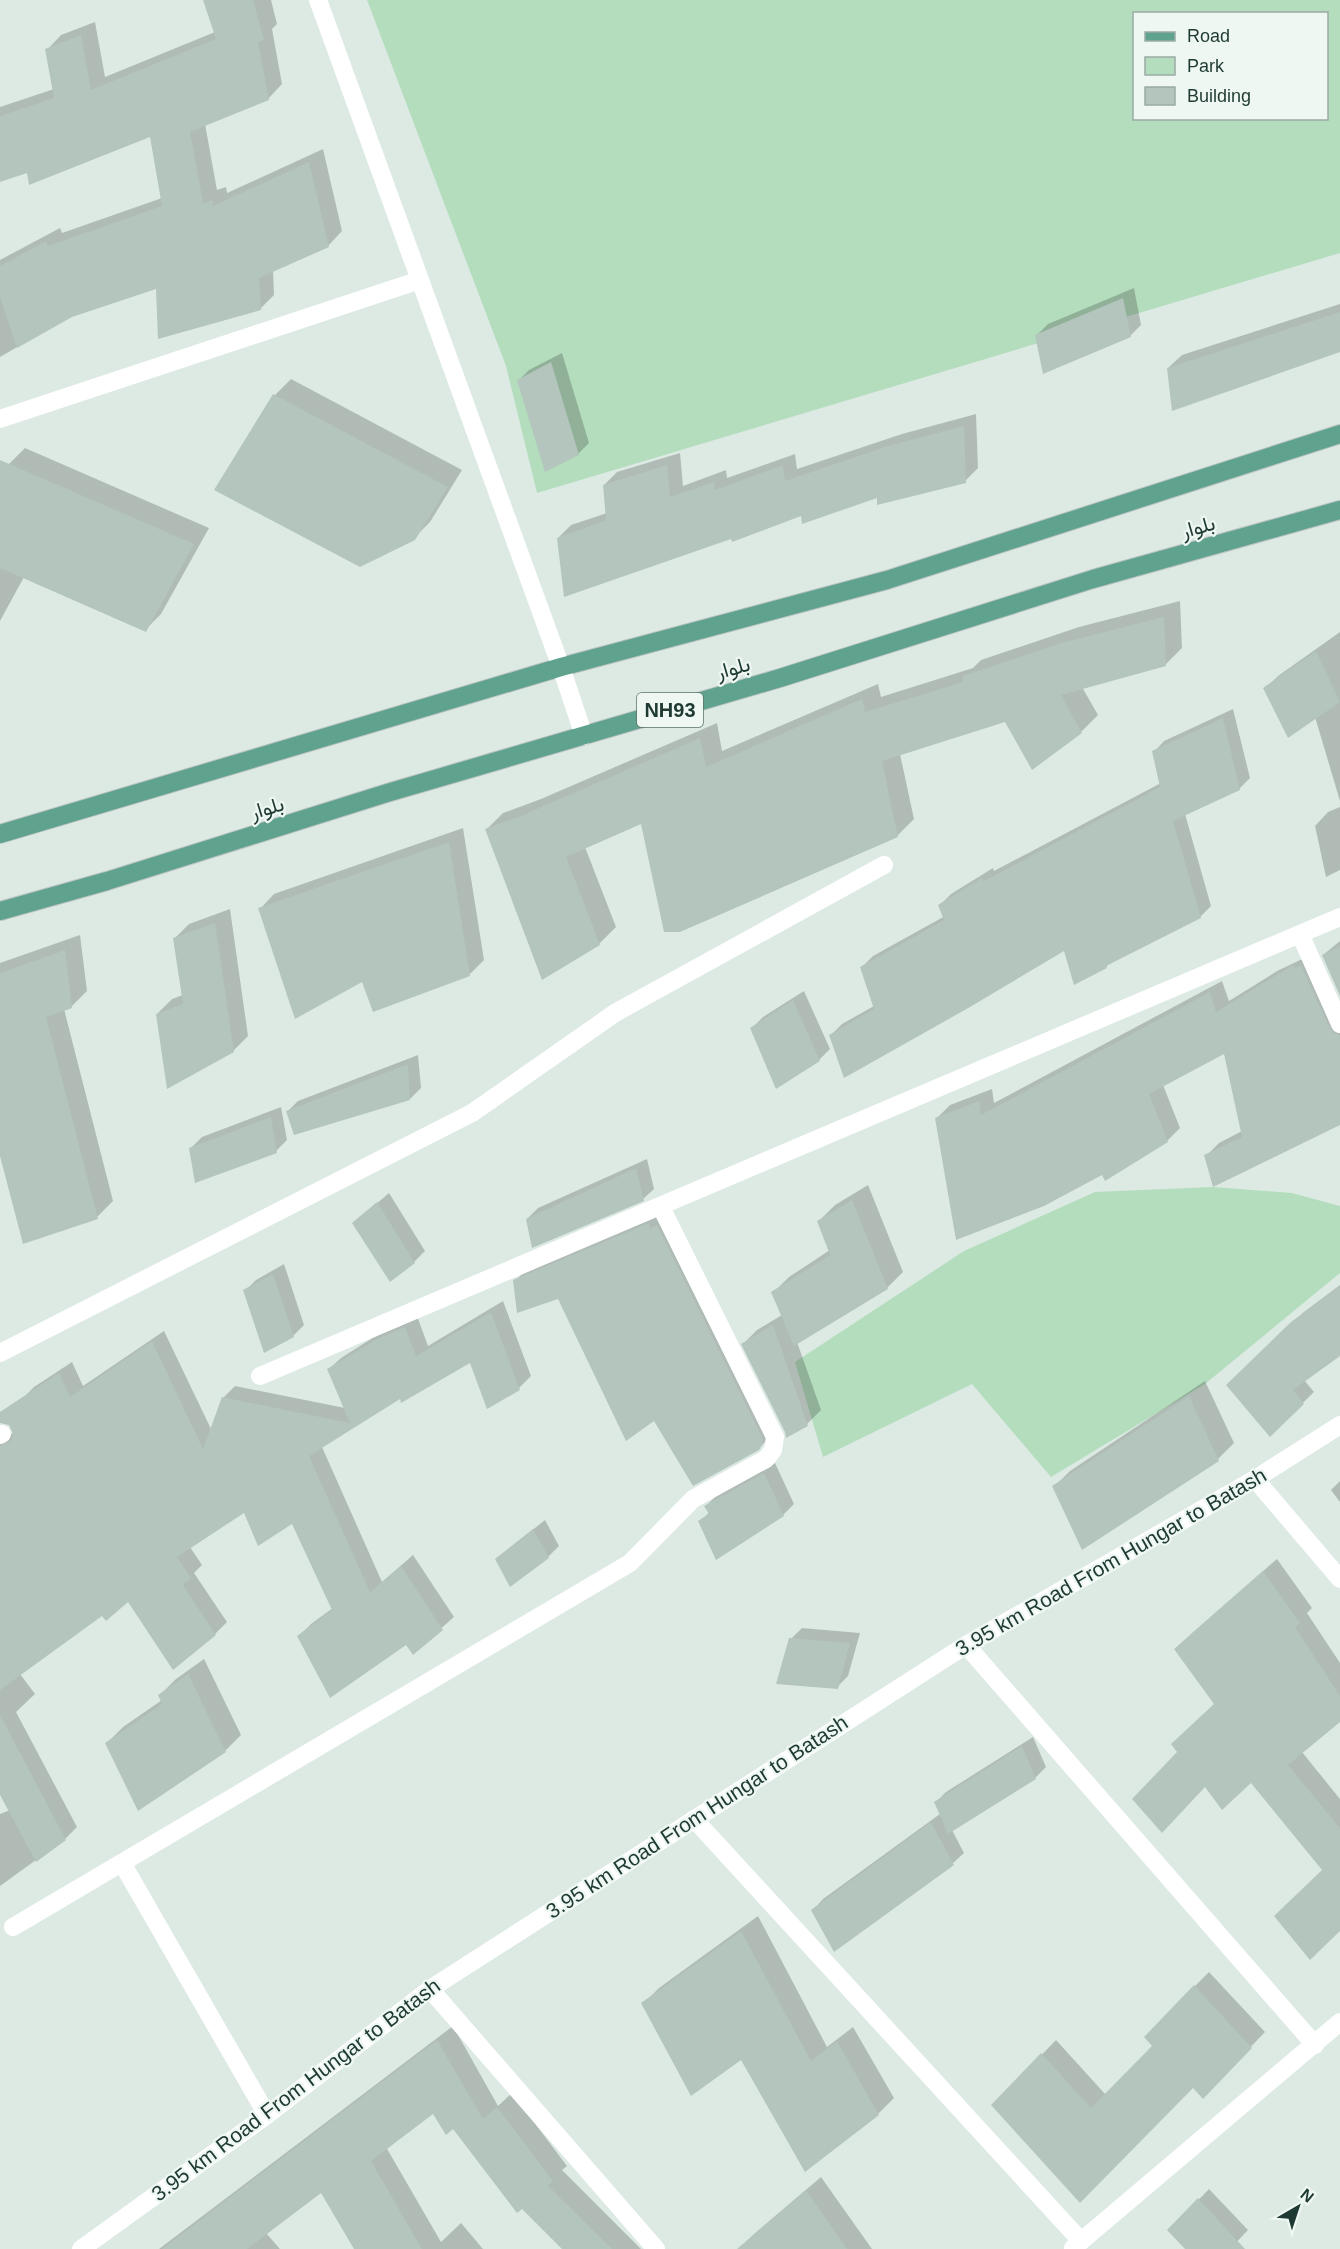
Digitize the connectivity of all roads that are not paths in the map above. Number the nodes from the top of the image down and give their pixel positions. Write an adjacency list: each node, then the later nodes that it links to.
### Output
1 (318, 0): 2 (street)
2 (420, 280): 3 (street); 6 (street)
3 (0, 419)
4 (1340, 434): 6 (main road, بلوار)
5 (1340, 510): 7 (main road, بلوار / NH93)
6 (561, 667): 7 (street); 8 (main road, بلوار)
7 (584, 736): 10 (main road, بلوار / NH93)
8 (0, 834)
9 (884, 866): 15 (street)
10 (0, 911)
11 (1340, 917): 12 (street)
12 (1300, 934): 13 (street); 14 (street)
13 (1340, 1024)
14 (661, 1207): 16 (street); 22 (street)
15 (0, 1353)
16 (260, 1376)
17 (1340, 1425): 18 (street, 3.95 km Road From Hungar to Batash)
18 (1255, 1479): 19 (street); 20 (street, 3.95 km Road From Hungar to Batash)
19 (1340, 1579)
20 (966, 1645): 21 (street, 3.95 km Road From Hungar to Batash); 26 (street)
21 (694, 1819): 24 (street, 3.95 km Road From Hungar to Batash); 28 (street)
22 (122, 1863): 23 (street); 27 (street)
23 (13, 1927)
24 (430, 1989): 27 (street, 3.95 km Road From Hungar to Batash); 30 (street)
25 (1340, 2022): 26 (street)
26 (1315, 2045): 28 (street)
27 (267, 2115): 29 (street, 3.95 km Road From Hungar to Batash)
28 (1076, 2245)
29 (81, 2249)
30 (656, 2249)

